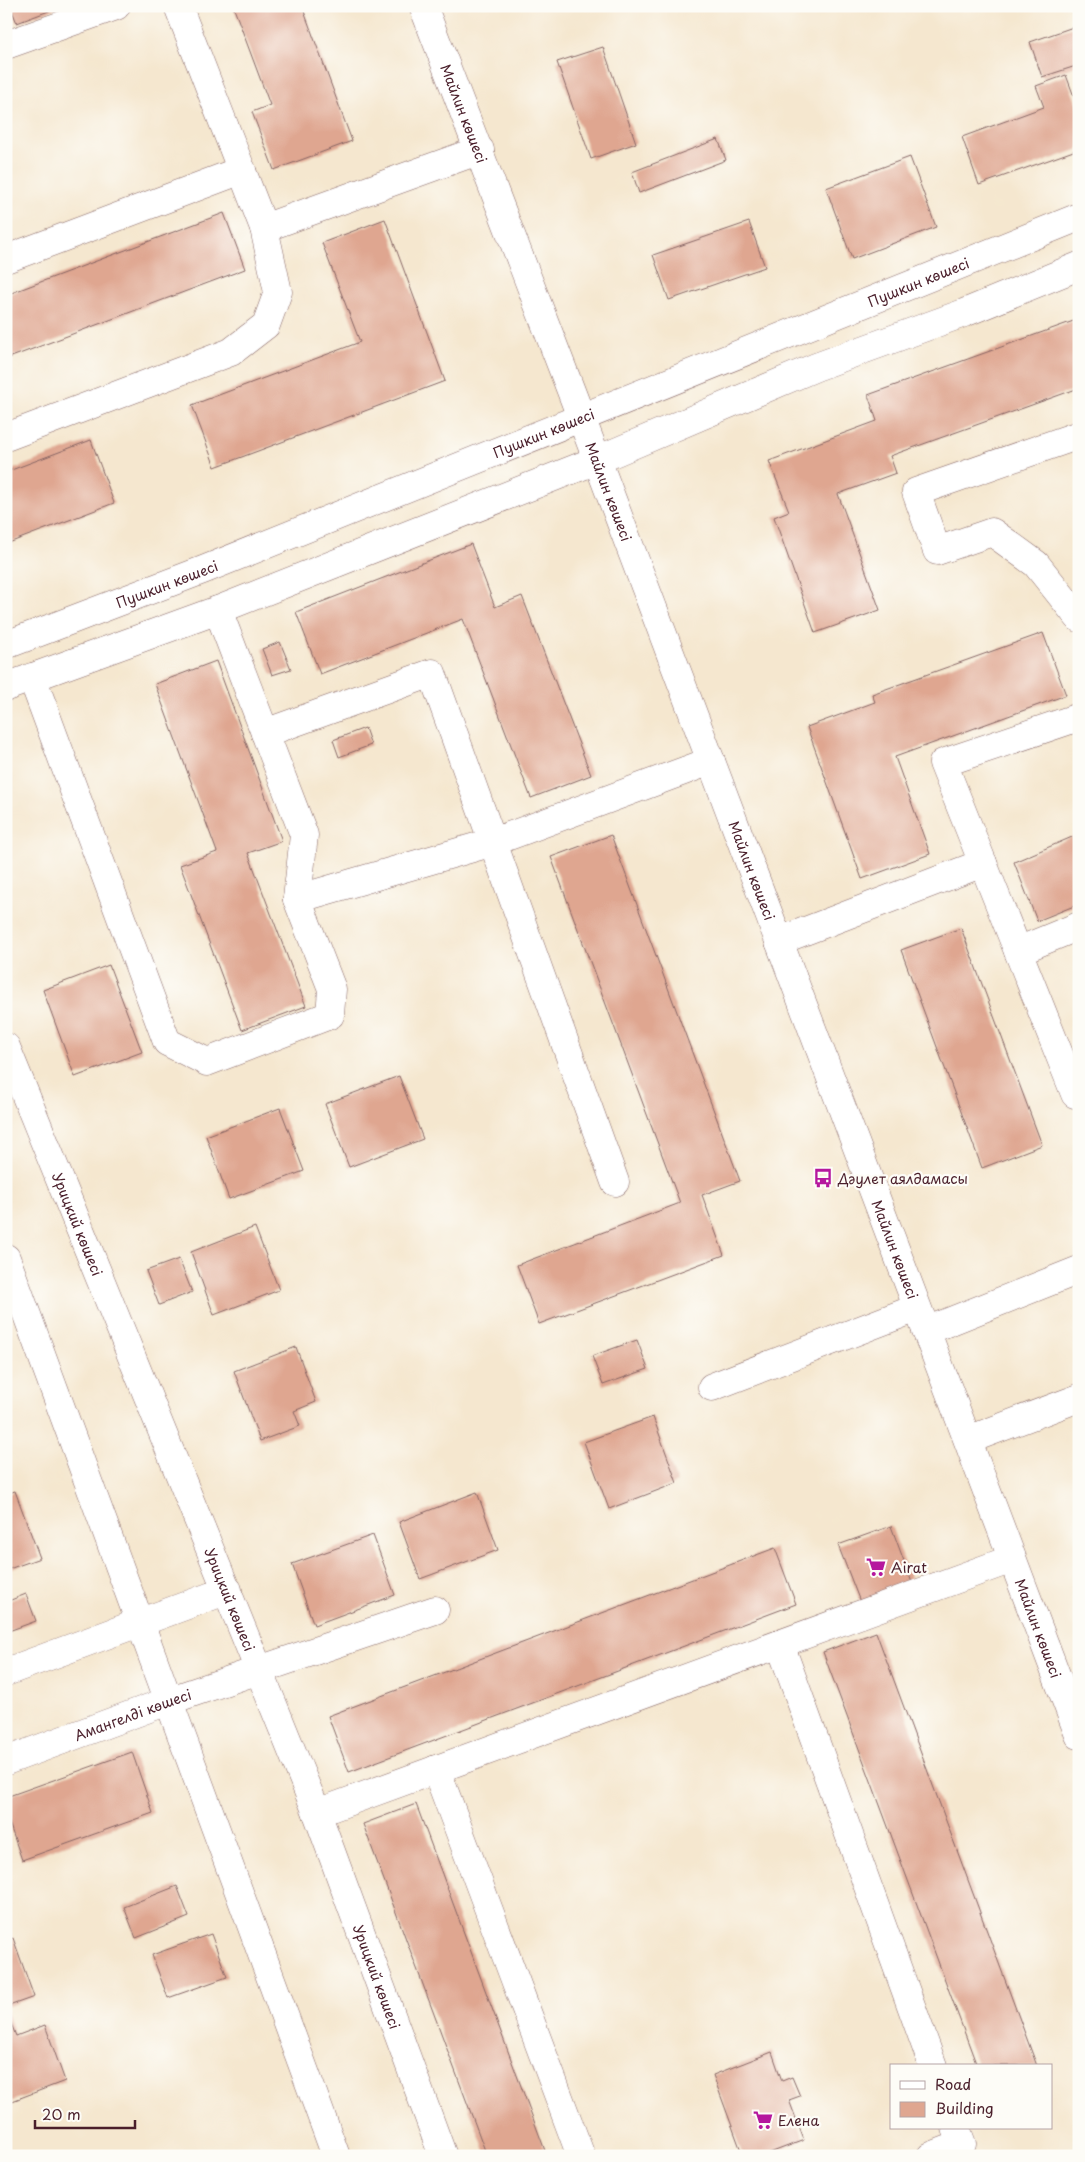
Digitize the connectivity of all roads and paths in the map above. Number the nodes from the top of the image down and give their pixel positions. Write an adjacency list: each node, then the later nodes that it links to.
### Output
1 (116, 6): 4 (street)
2 (178, 6): 6 (street)
3 (423, 6): 5 (street, Майлин көшесі)
4 (6, 45)
5 (480, 150): 8 (street); 13 (street, Майлин көшесі)
6 (242, 170): 8 (street); 9 (street)
7 (1079, 217): 11 (street, Пушкин көшесі)
8 (264, 228): 15 (street)
9 (6, 259)
10 (1079, 266): 12 (street)
11 (803, 329): 12 (street); 13 (street, Пушкин көшесі)
12 (816, 367): 16 (street)
13 (581, 416): 16 (street, Майлин көшесі); 19 (street, Пушкин көшесі)
14 (1079, 435): 18 (street)
15 (6, 437)
16 (596, 460): 17 (street); 24 (street, Майлин көшесі)
17 (218, 610): 20 (street); 23 (street)
18 (1079, 618)
19 (6, 645)
20 (32, 677): 21 (street); 27 (street)
21 (6, 687)
22 (1079, 717): 26 (street)
23 (266, 733): 25 (street); 27 (street)
24 (711, 761): 25 (street); 29 (street, Майлин көшесі)
25 (493, 842): 27 (street); 33 (street)
26 (983, 863): 29 (street); 30 (street)
27 (297, 899)
28 (1079, 926): 30 (street)
29 (779, 941): 36 (street, Майлин көшесі)
30 (1018, 951): 32 (street)
31 (6, 1047): 41 (street, Урицкий көшесі)
32 (1079, 1093)
33 (616, 1182)
34 (6, 1258): 43 (street)
35 (1079, 1270): 36 (street)
36 (922, 1320): 37 (street); 39 (street, Майлин көшесі)
37 (712, 1387)
38 (1079, 1398): 39 (street)
39 (968, 1440): 40 (street, Майлин көшесі)
40 (1012, 1559): 44 (street); 48 (street, Майлин көшесі)
41 (228, 1590): 43 (street); 45 (street, Урицкий көшесі)
42 (434, 1610): 45 (street, Амангелді көшесі)
43 (140, 1623): 46 (street); 47 (street)
44 (780, 1644): 50 (street); 52 (street)
45 (260, 1670): 47 (street, Амангелді көшесі); 51 (street, Урицкий көшесі)
46 (6, 1672)
47 (168, 1701): 49 (street, Амангелді көшесі); 54 (street)
48 (1079, 1735)
49 (6, 1761)
50 (436, 1770): 51 (street); 56 (street)
51 (317, 1813): 55 (street, Урицкий көшесі)
52 (932, 2064)
53 (957, 2130): 57 (street)
54 (336, 2156)
55 (442, 2156)
56 (581, 2156)
57 (931, 2156)

